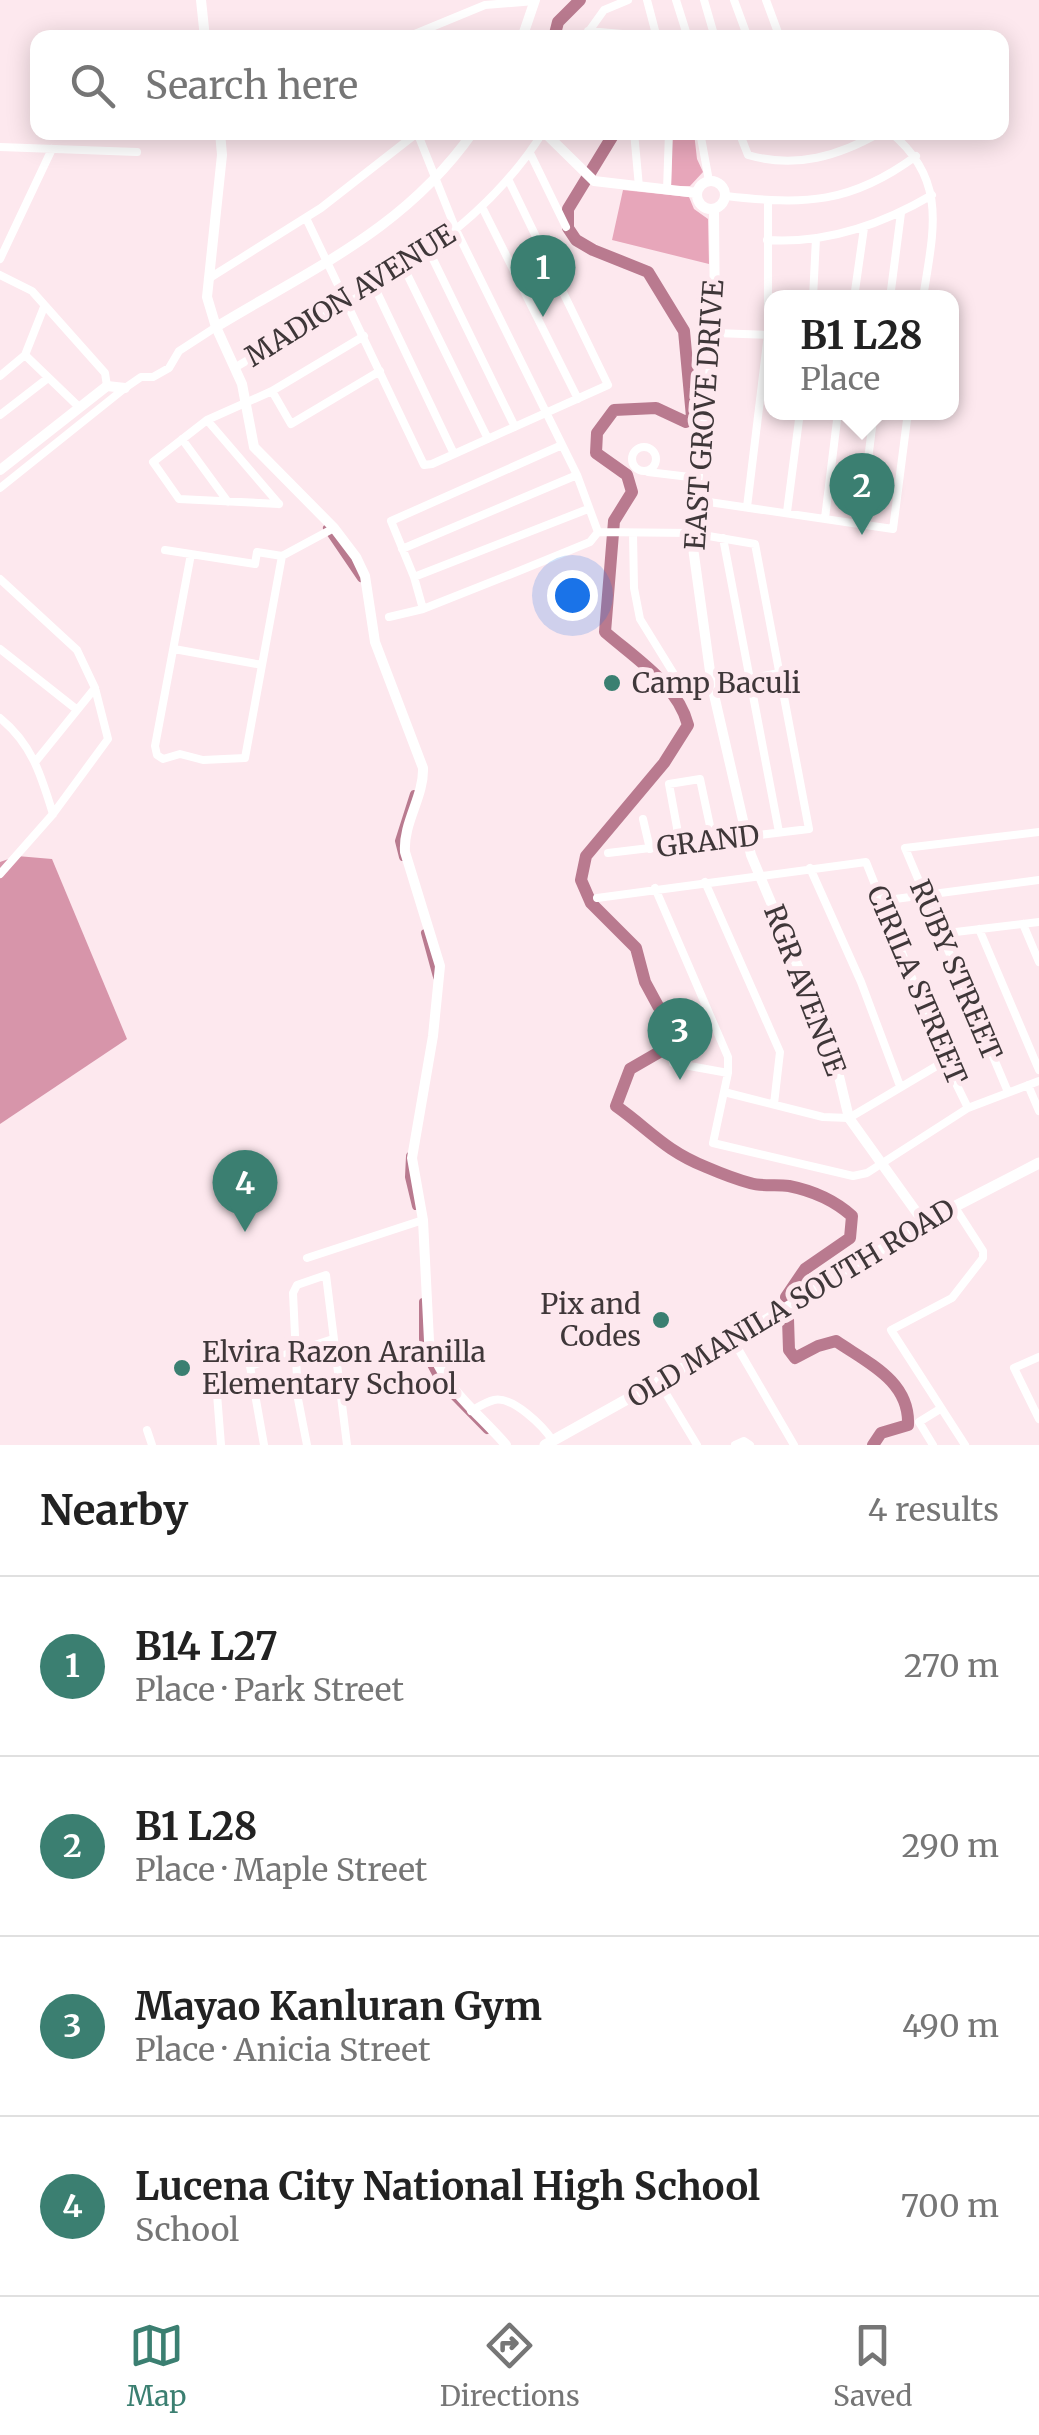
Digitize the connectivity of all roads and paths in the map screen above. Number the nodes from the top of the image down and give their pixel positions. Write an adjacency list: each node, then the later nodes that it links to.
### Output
1 (201, 0): 9 (street)
2 (535, 0): 10 (street); 11 (street)
3 (628, 0): 12 (street)
4 (646, 0): 13 (street)
5 (676, 0): 14 (street)
6 (704, 0): 15 (street)
7 (734, 0): 16 (street)
8 (766, 0): 17 (street)
9 (204, 30)
10 (424, 30)
11 (525, 30)
12 (589, 30)
13 (655, 30)
14 (685, 30)
15 (713, 30)
16 (745, 30)
17 (777, 30)
18 (221, 140): 59 (street)
19 (408, 140): 48 (street)
20 (420, 140): 36 (street)
21 (466, 140): 36 (street)
22 (538, 140): 33 (street, MADION AVENUE)
23 (551, 140): 39 (street)
24 (635, 140): 39 (street)
25 (669, 140): 40 (street)
26 (701, 140): 38 (street)
27 (742, 140): 28 (street)
28 (868, 140)
29 (899, 140): 34 (street)
30 (2, 147): 31 (street); 35 (street)
31 (52, 148): 32 (street); 55 (street)
32 (137, 152)
33 (530, 153): 37 (street, MADION AVENUE); 49 (street)
34 (916, 156): 42 (street); 44 (street)
35 (0, 157)
36 (435, 181): 51 (street); 56 (street)
37 (508, 181): 45 (street, MADION AVENUE); 81 (street)
38 (709, 181): 41 (street); 43 (street)
39 (639, 187): 40 (street)
40 (668, 190): 41 (street)
41 (697, 194): 46 (street)
42 (932, 195): 47 (street); 65 (street)
43 (726, 196): 44 (street); 46 (street)
44 (768, 201): 53 (street)
45 (482, 207): 51 (street, MADION AVENUE); 81 (street)
46 (714, 210): 69 (street, EAST GROVE DRIVE)
47 (901, 213): 50 (street); 64 (street)
48 (306, 218): 56 (street); 59 (street)
49 (566, 228)
50 (864, 228): 52 (street); 63 (street)
51 (456, 230): 54 (street, MADION AVENUE); 84 (street)
52 (816, 238): 53 (street); 62 (street)
53 (767, 240): 61 (street)
54 (429, 251): 57 (street, MADION AVENUE); 91 (street)
55 (0, 259)
56 (328, 260): 66 (street); 68 (street)
57 (404, 268): 60 (street, MADION AVENUE); 93 (street)
58 (0, 274): 67 (street)
59 (208, 279): 68 (street)
60 (374, 286): 66 (street, MADION AVENUE); 95 (street)
61 (769, 290)
62 (813, 290)
63 (855, 290)
64 (891, 290)
65 (925, 290)
66 (348, 302): 71 (street); 73 (street, MADION AVENUE)
67 (44, 307): 72 (street); 78 (street)
68 (216, 327): 73 (street); 79 (street)
69 (715, 333): 70 (street); 99 (street, EAST GROVE DRIVE)
70 (764, 335)
71 (364, 336): 74 (street); 80 (street)
72 (25, 355): 75 (street); 76 (street)
73 (236, 367): 82 (street)
74 (380, 370): 80 (street); 95 (street)
75 (0, 376)
76 (48, 378): 83 (street); 85 (street)
77 (764, 380): 103 (street)
78 (107, 386): 79 (street); 83 (street)
79 (125, 388): 100 (street)
80 (272, 391): 82 (street)
81 (578, 400): 84 (street)
82 (246, 404): 86 (street); 108 (street)
83 (78, 406): 96 (street)
84 (547, 413): 91 (street); 94 (street)
85 (0, 416)
86 (207, 420): 92 (street); 102 (street)
87 (799, 420): 105 (street)
88 (837, 420): 106 (street)
89 (873, 420): 107 (street)
90 (907, 420): 107 (street)
91 (515, 427): 93 (street)
92 (182, 439): 102 (street); 102 (street)
93 (488, 439): 95 (street)
94 (562, 445): 98 (street); 114 (street)
95 (454, 454)
96 (0, 470)
97 (643, 471): 99 (street)
98 (577, 474): 104 (street); 114 (street)
99 (698, 478): 101 (street, EAST GROVE DRIVE)
100 (0, 488)
101 (695, 500): 103 (street); 110 (street, EAST GROVE DRIVE)
102 (228, 502)
103 (747, 507): 105 (street)
104 (588, 509): 109 (street); 117 (street)
105 (787, 512): 106 (street)
106 (825, 518): 107 (street)
107 (860, 523)
108 (334, 528): 116 (street); 173 (street)
109 (598, 532): 111 (street); 119 (street)
110 (691, 533): 111 (street); 112 (street); 126 (street, EAST GROVE DRIVE)
111 (633, 534): 126 (street)
112 (723, 538): 124 (street); 125 (street)
113 (165, 550): 115 (street)
114 (402, 550): 117 (street)
115 (191, 554): 116 (street); 122 (street)
116 (282, 556): 123 (street)
117 (414, 576): 119 (street)
118 (0, 579): 127 (street)
119 (423, 609): 120 (street)
120 (389, 617)
121 (0, 649): 128 (street)
122 (174, 649): 123 (street); 123 (street)
123 (262, 664)
124 (779, 673): 125 (street); 133 (street, GRAND)
125 (749, 678): 126 (street); 133 (street)
126 (712, 686): 135 (street, EAST GROVE DRIVE)
127 (94, 688): 128 (street); 131 (street)
128 (76, 709): 130 (street)
129 (0, 718): 130 (street)
130 (36, 761): 131 (street)
131 (53, 814): 142 (street)
132 (643, 819): 138 (street)
133 (779, 832): 135 (street, GRAND)
134 (1039, 832): 147 (street, RUBY STREET)
135 (746, 836): 136 (street, GRAND); 140 (street, EAST GROVE DRIVE)
136 (713, 840): 137 (street, GRAND); 137 (street)
137 (680, 844): 138 (street, GRAND)
138 (650, 849): 139 (street, GRAND)
139 (608, 853)
140 (752, 855): 143 (street, RGR AVENUE)
141 (810, 868): 143 (street); 149 (street, CIRILA STREET); 163 (street)
142 (0, 874)
143 (760, 875): 145 (street); 169 (street, RGR AVENUE)
144 (1039, 880): 147 (street)
145 (705, 882): 146 (street); 166 (street)
146 (655, 888): 148 (street); 160 (street)
147 (922, 895): 149 (street); 153 (street, RUBY STREET)
148 (597, 898)
149 (880, 901): 157 (street, CIRILA STREET)
150 (1039, 922): 151 (street)
151 (1023, 924): 152 (street); 154 (street)
152 (979, 929): 153 (street); 156 (street)
153 (939, 934): 165 (street, RUBY STREET)
154 (1039, 962)
155 (1039, 1039): 156 (street)
156 (1029, 1044): 159 (street)
157 (945, 1061): 163 (street); 167 (street, CIRILA STREET)
158 (672, 1063): 160 (street)
159 (1039, 1070)
160 (728, 1073): 164 (street)
161 (1039, 1081): 162 (street)
162 (1028, 1085): 165 (street); 168 (street)
163 (900, 1086): 169 (street)
164 (724, 1092): 166 (street); 171 (street)
165 (1008, 1092): 167 (street)
166 (774, 1104): 169 (street)
167 (968, 1108): 171 (street)
168 (1039, 1111)
169 (850, 1118): 171 (street, RGR AVENUE)
170 (1039, 1162): 172 (main road, OLD MANILA SOUTH ROAD)
171 (882, 1164): 174 (street, RGR AVENUE)
172 (954, 1206): 174 (main road, OLD MANILA SOUTH ROAD); 182 (street)
173 (424, 1220): 175 (street); 183 (street)
174 (924, 1224): 177 (main road, OLD MANILA SOUTH ROAD)
175 (308, 1258)
176 (333, 1338): 178 (street); 178 (street); 191 (street)
177 (732, 1340): 180 (main road, OLD MANILA SOUTH ROAD); 196 (street)
178 (296, 1351): 189 (street); 190 (street)
179 (1039, 1357): 184 (street)
180 (659, 1382): 186 (main road, OLD MANILA SOUTH ROAD); 193 (street)
181 (217, 1394): 188 (street)
182 (940, 1409): 197 (street); 198 (street)
183 (471, 1411): 186 (street); 192 (street)
184 (1039, 1419)
185 (147, 1430): 187 (street)
186 (549, 1443)
187 (152, 1445)
188 (221, 1445)
189 (264, 1445)
190 (307, 1445)
191 (346, 1445)
192 (506, 1445)
193 (696, 1445)
194 (734, 1445): 195 (street)
195 (750, 1445)
196 (794, 1445)
197 (933, 1445)
198 (965, 1445)

